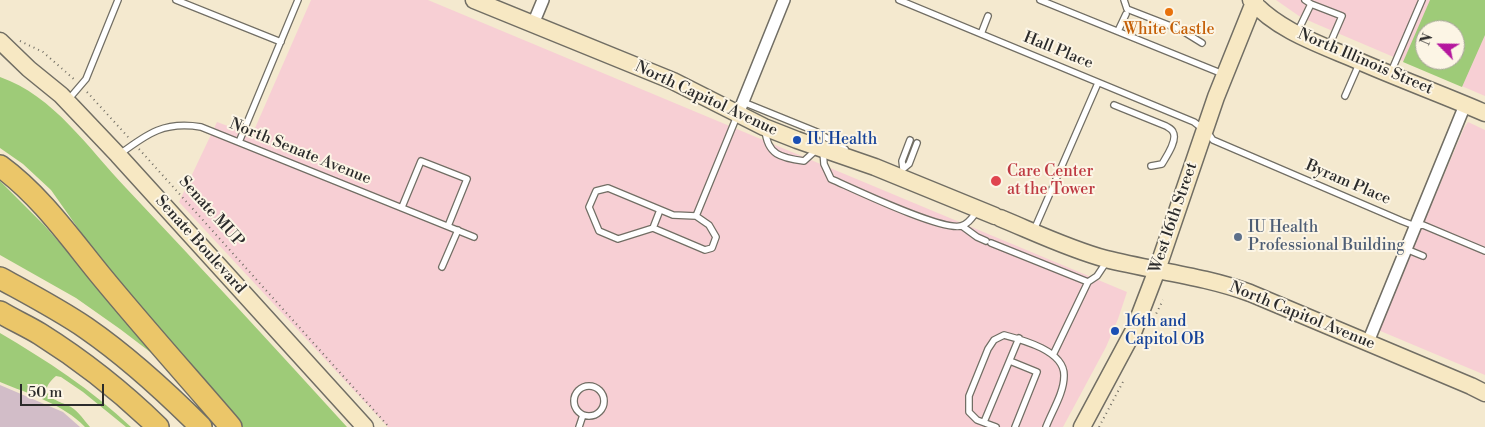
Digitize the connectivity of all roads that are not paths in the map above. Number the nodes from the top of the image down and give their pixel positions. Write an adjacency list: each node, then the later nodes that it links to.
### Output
1 (118, 0): 32 (lane)
2 (176, 0): 22 (lane)
3 (298, 0): 22 (lane)
4 (474, 0): 17 (main road, North Capitol Avenue)
5 (543, 0): 17 (street)
6 (784, 0): 35 (street)
7 (899, 0): 20 (lane, Hall Place)
8 (1040, 0): 18 (lane)
9 (1124, 0): 23 (lane)
10 (1305, 0): 14 (lane)
11 (1320, 0): 14 (lane)
12 (1422, 0): 28 (lane)
13 (1254, 1): 19 (main road, North Illinois Street); 29 (main road, West 16th Street)
14 (1314, 5): 19 (lane); 24 (lane)
15 (1126, 14): 18 (lane)
16 (988, 16): 20 (lane)
17 (533, 24): 35 (main road, North Capitol Avenue)
18 (1118, 32): 29 (lane)
19 (1297, 33): 24 (main road, North Illinois Street)
20 (981, 34): 30 (lane, Hall Place)
21 (0, 41): 27 (main road, Senate Boulevard)
22 (280, 42): 39 (lane)
23 (1202, 43)
24 (1328, 48): 26 (main road, North Illinois Street)
25 (0, 58): 27 (main road, Senate Boulevard)
26 (1360, 62): 28 (main road, North Illinois Street); 31 (lane)
27 (30, 69): 32 (main road, Senate Boulevard)
28 (1390, 74): 33 (main road, North Illinois Street)
29 (1225, 75): 37 (main road, West 16th Street)
30 (1098, 82): 37 (lane, Hall Place); 56 (lane)
31 (1346, 96)
32 (67, 102): 42 (main road, Senate Boulevard)
33 (1465, 104): 36 (main road, North Illinois Street); 53 (street)
34 (1114, 105): 44 (lane)
35 (740, 108): 41 (main road, North Capitol Avenue); 45 (lane); 50 (lane)
36 (1485, 113)
37 (1205, 130): 53 (lane, Byram Place); 63 (main road, West 16th Street)
38 (910, 140): 46 (lane)
39 (239, 142): 42 (lane, North Senate Avenue); 47 (lane, North Senate Avenue)
40 (917, 143): 46 (lane)
41 (821, 149): 45 (main road, North Capitol Avenue); 52 (lane)
42 (118, 155): 77 (main road, Senate Boulevard)
43 (0, 166): 76 (highway)
44 (1151, 166)
45 (875, 167): 46 (main road, North Capitol Avenue)
46 (902, 173): 49 (main road, North Capitol Avenue)
47 (402, 207): 51 (lane, North Senate Avenue); 51 (lane)
48 (660, 210): 50 (lane); 54 (lane); 54 (lane)
49 (979, 210): 52 (lane); 56 (main road, North Capitol Avenue)
50 (696, 216): 54 (lane)
51 (448, 226): 55 (lane, North Senate Avenue)
52 (962, 226): 65 (lane)
53 (1414, 226): 58 (street); 59 (lane, Byram Place)
54 (653, 228)
55 (458, 230): 57 (lane, North Senate Avenue); 62 (lane)
56 (1033, 232): 61 (main road, North Capitol Avenue)
57 (474, 236)
58 (1406, 249): 60 (lane); 68 (street)
59 (1485, 252)
60 (1423, 256)
61 (1108, 259): 63 (main road, North Capitol Avenue); 65 (lane)
62 (442, 267)
63 (1157, 270): 68 (main road, North Capitol Avenue); 82 (main road, West 16th Street)
64 (0, 278): 75 (highway)
65 (1088, 282): 69 (lane)
66 (0, 312): 74 (highway)
67 (1019, 338): 69 (lane); 70 (lane); 73 (lane)
68 (1368, 342): 71 (main road, North Capitol Avenue)
69 (1053, 355): 81 (lane)
70 (1010, 361): 73 (lane); 80 (lane)
71 (1480, 389)
72 (583, 415): 72 (lane); 78 (lane)
73 (984, 422): 79 (lane)
74 (158, 427)
75 (201, 427)
76 (230, 427)
77 (366, 427)
78 (579, 427)
79 (996, 427)
80 (1015, 427)
81 (1046, 427)
82 (1082, 427)

